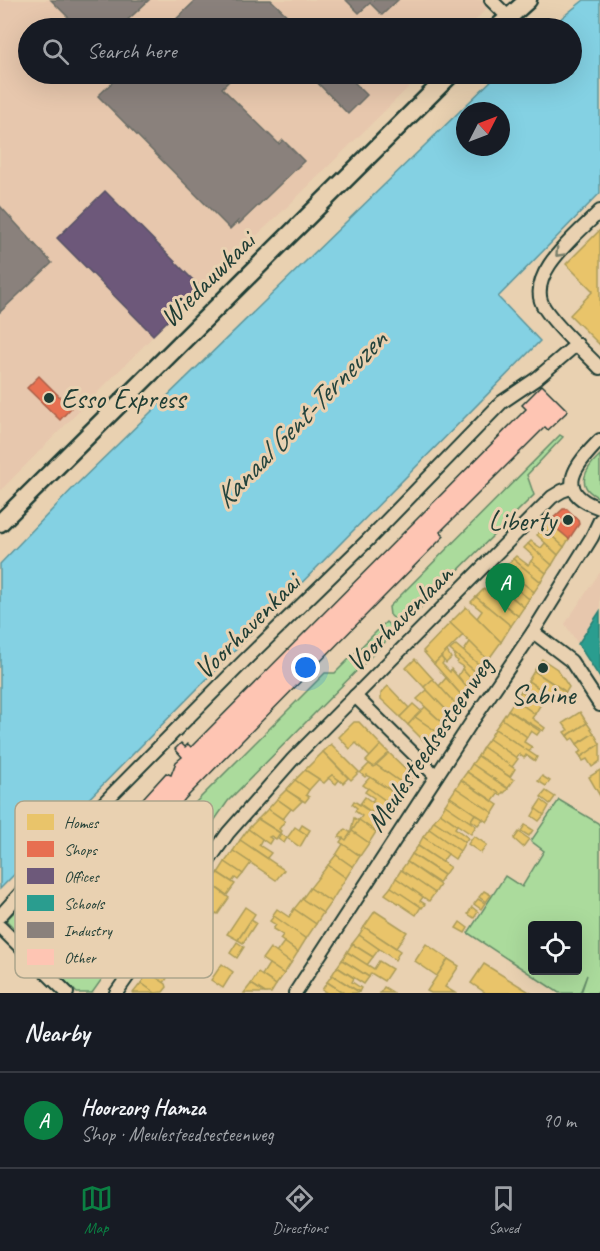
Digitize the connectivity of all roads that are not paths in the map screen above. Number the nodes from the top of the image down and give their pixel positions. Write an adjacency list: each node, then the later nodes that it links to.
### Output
1 (491, 0): 3 (street)
2 (528, 0): 4 (main road)
3 (500, 18)
4 (508, 18)
5 (441, 84): 13 (main road, Wiedauwkaai)
6 (600, 211): 7 (street, one-way to 7)
7 (573, 347): 8 (street); 18 (street, Voorhavenkaai)
8 (600, 368)
9 (600, 440): 10 (street)
10 (573, 487): 11 (street); 15 (street, Voorhavenlaan)
11 (600, 508)
12 (600, 520): 14 (street, Meulesteedsesteenweg)
13 (0, 523)
14 (533, 632): 16 (street); 17 (street, Meulesteedsesteenweg)
15 (355, 696): 17 (street); 19 (street, Voorhavenlaan)
16 (600, 705)
17 (436, 776): 28 (street, Meulesteedsesteenweg)
18 (106, 801)
19 (213, 854)
20 (15, 899): 21 (street, Voorhavenkaai)
21 (0, 916)
22 (0, 927): 23 (street)
23 (15, 942)
24 (52, 978): 26 (street)
25 (126, 978): 27 (street, Voorhavenlaan)
26 (67, 993)
27 (116, 993)
28 (295, 993)

